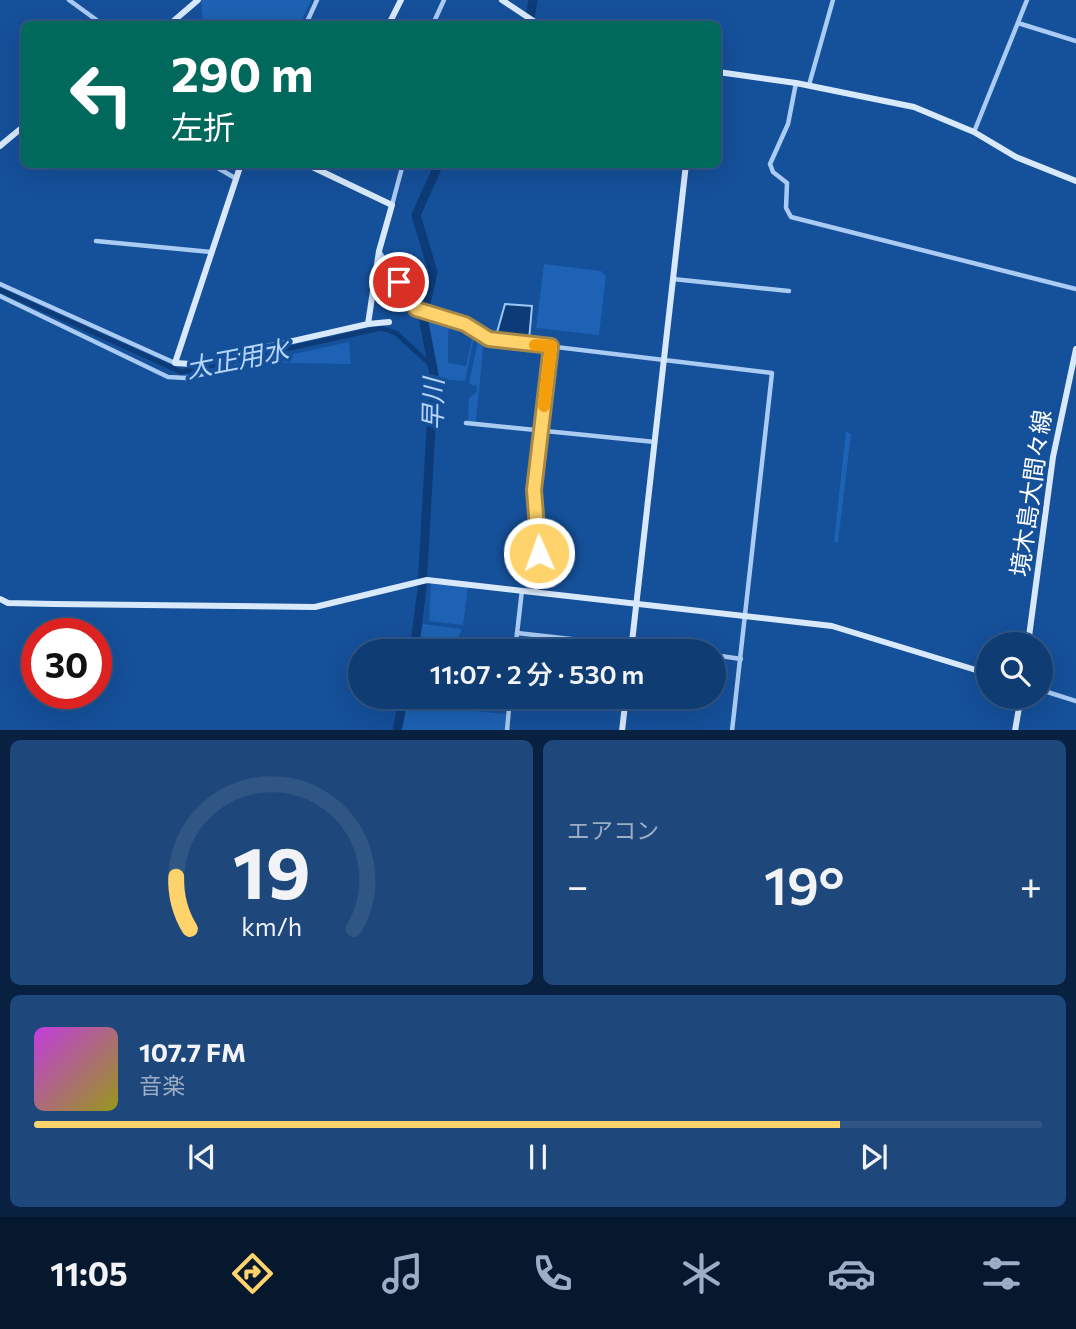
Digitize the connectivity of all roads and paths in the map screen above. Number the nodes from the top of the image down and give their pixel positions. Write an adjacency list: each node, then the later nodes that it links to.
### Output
1 (69, 0): 9 (street)
2 (198, 0): 10 (street)
3 (317, 0): 11 (street)
4 (401, 0): 12 (street)
5 (444, 0): 13 (street)
6 (502, 0): 14 (street)
7 (833, 0): 19 (street)
8 (1027, 0): 15 (street)
9 (98, 21)
10 (174, 21)
11 (307, 21)
12 (390, 21)
13 (434, 21)
14 (533, 21)
15 (1018, 23): 16 (street); 21 (street)
16 (1076, 41)
17 (721, 72): 18 (street)
18 (796, 83): 19 (street); 36 (street)
19 (809, 85): 21 (street)
20 (21, 128): 22 (street)
21 (974, 132): 29 (street)
22 (0, 146)
23 (218, 168): 28 (street)
24 (240, 168): 28 (street)
25 (322, 168): 30 (street)
26 (402, 168): 30 (street)
27 (686, 168): 34 (street)
28 (235, 178): 33 (street)
29 (1076, 181)
30 (391, 205): 32 (street)
31 (96, 241): 33 (street)
32 (379, 251): 40 (street); 41 (street)
33 (211, 253): 44 (street)
34 (673, 279): 37 (street); 43 (street)
35 (0, 284): 44 (street)
36 (1076, 289)
37 (789, 291)
38 (0, 296): 45 (street)
39 (388, 323): 40 (street)
40 (368, 324): 44 (street)
41 (551, 346): 43 (street); 49 (street)
42 (1076, 349): 46 (street, 境木島大間々線)
43 (664, 360): 50 (street); 55 (street)
44 (174, 363)
45 (239, 366)
46 (1067, 383): 47 (street); 56 (street, 境木島大間々線)
47 (1076, 386)
48 (466, 423): 49 (street)
49 (542, 429): 50 (street); 52 (street)
50 (655, 442): 54 (street)
51 (523, 590): 52 (street); 53 (street); 57 (street)
52 (536, 592): 54 (street)
53 (0, 599)
54 (636, 604): 55 (street); 60 (street)
55 (745, 616): 62 (street); 63 (street)
56 (1030, 632)
57 (517, 633): 58 (street); 59 (street)
58 (516, 639)
59 (563, 639)
60 (632, 639)
61 (726, 657): 62 (street)
62 (741, 659): 71 (street)
63 (976, 670)
64 (1053, 694): 65 (street)
65 (1076, 701)
66 (509, 709): 69 (street)
67 (624, 709): 70 (street)
68 (1019, 709): 72 (street)
69 (507, 730)
70 (622, 730)
71 (732, 730)
72 (1015, 730)

